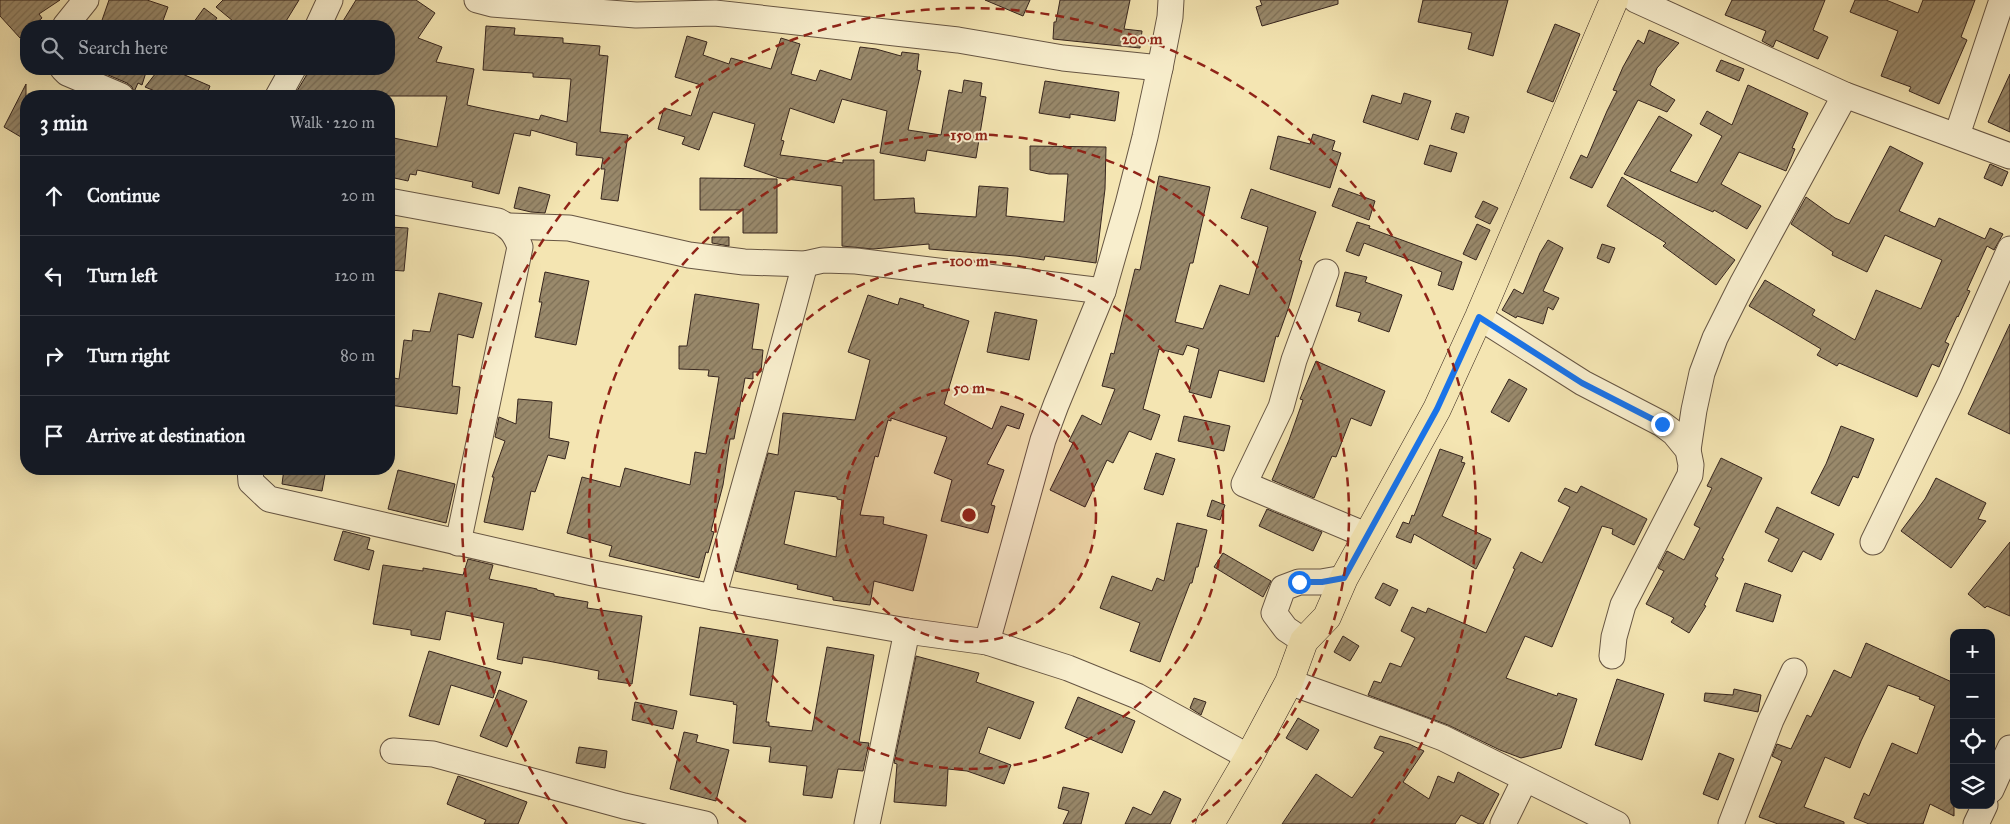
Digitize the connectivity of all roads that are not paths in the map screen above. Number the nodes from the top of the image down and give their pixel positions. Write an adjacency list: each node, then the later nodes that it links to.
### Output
1 (86, 0): 8 (street)
2 (330, 0): 9 (street)
3 (478, 0): 10 (street)
4 (1171, 0): 10 (street)
5 (1614, 0): 24 (main road)
6 (1636, 0): 15 (street)
7 (2002, 0): 16 (street)
8 (70, 20)
9 (321, 20)
10 (1160, 68): 23 (street)
11 (72, 75): 13 (street)
12 (290, 75): 14 (street)
13 (107, 90)
14 (282, 90)
15 (1845, 95): 16 (street); 25 (street)
16 (1957, 135): 17 (street)
17 (2010, 156)
18 (395, 202): 19 (street)
19 (509, 226): 21 (street); 28 (street)
20 (2010, 249): 29 (street)
21 (805, 264): 23 (street); 31 (street)
22 (1326, 272): 27 (street)
23 (1103, 291): 34 (street)
24 (1479, 317): 25 (street); 27 (main road)
25 (1688, 450): 35 (street)
26 (250, 475): 28 (street)
27 (1368, 536): 30 (main road)
28 (458, 542): 31 (street)
29 (1873, 542)
30 (1344, 578): 33 (main road); 33 (street)
31 (712, 597): 32 (street)
32 (907, 631): 34 (street); 45 (street)
33 (1304, 641): 37 (main road)
34 (987, 642): 40 (street)
35 (1612, 656)
36 (1794, 671): 49 (street)
37 (1289, 682): 40 (main road); 41 (street)
38 (2010, 748): 42 (street)
39 (394, 752): 44 (street)
40 (1249, 757): 46 (main road)
41 (1525, 779): 47 (street); 48 (street)
42 (1995, 781)
43 (1983, 809): 50 (street)
44 (705, 824)
45 (867, 824)
46 (1210, 824)
47 (1504, 824)
48 (1617, 824)
49 (1731, 824)
50 (1976, 824)

